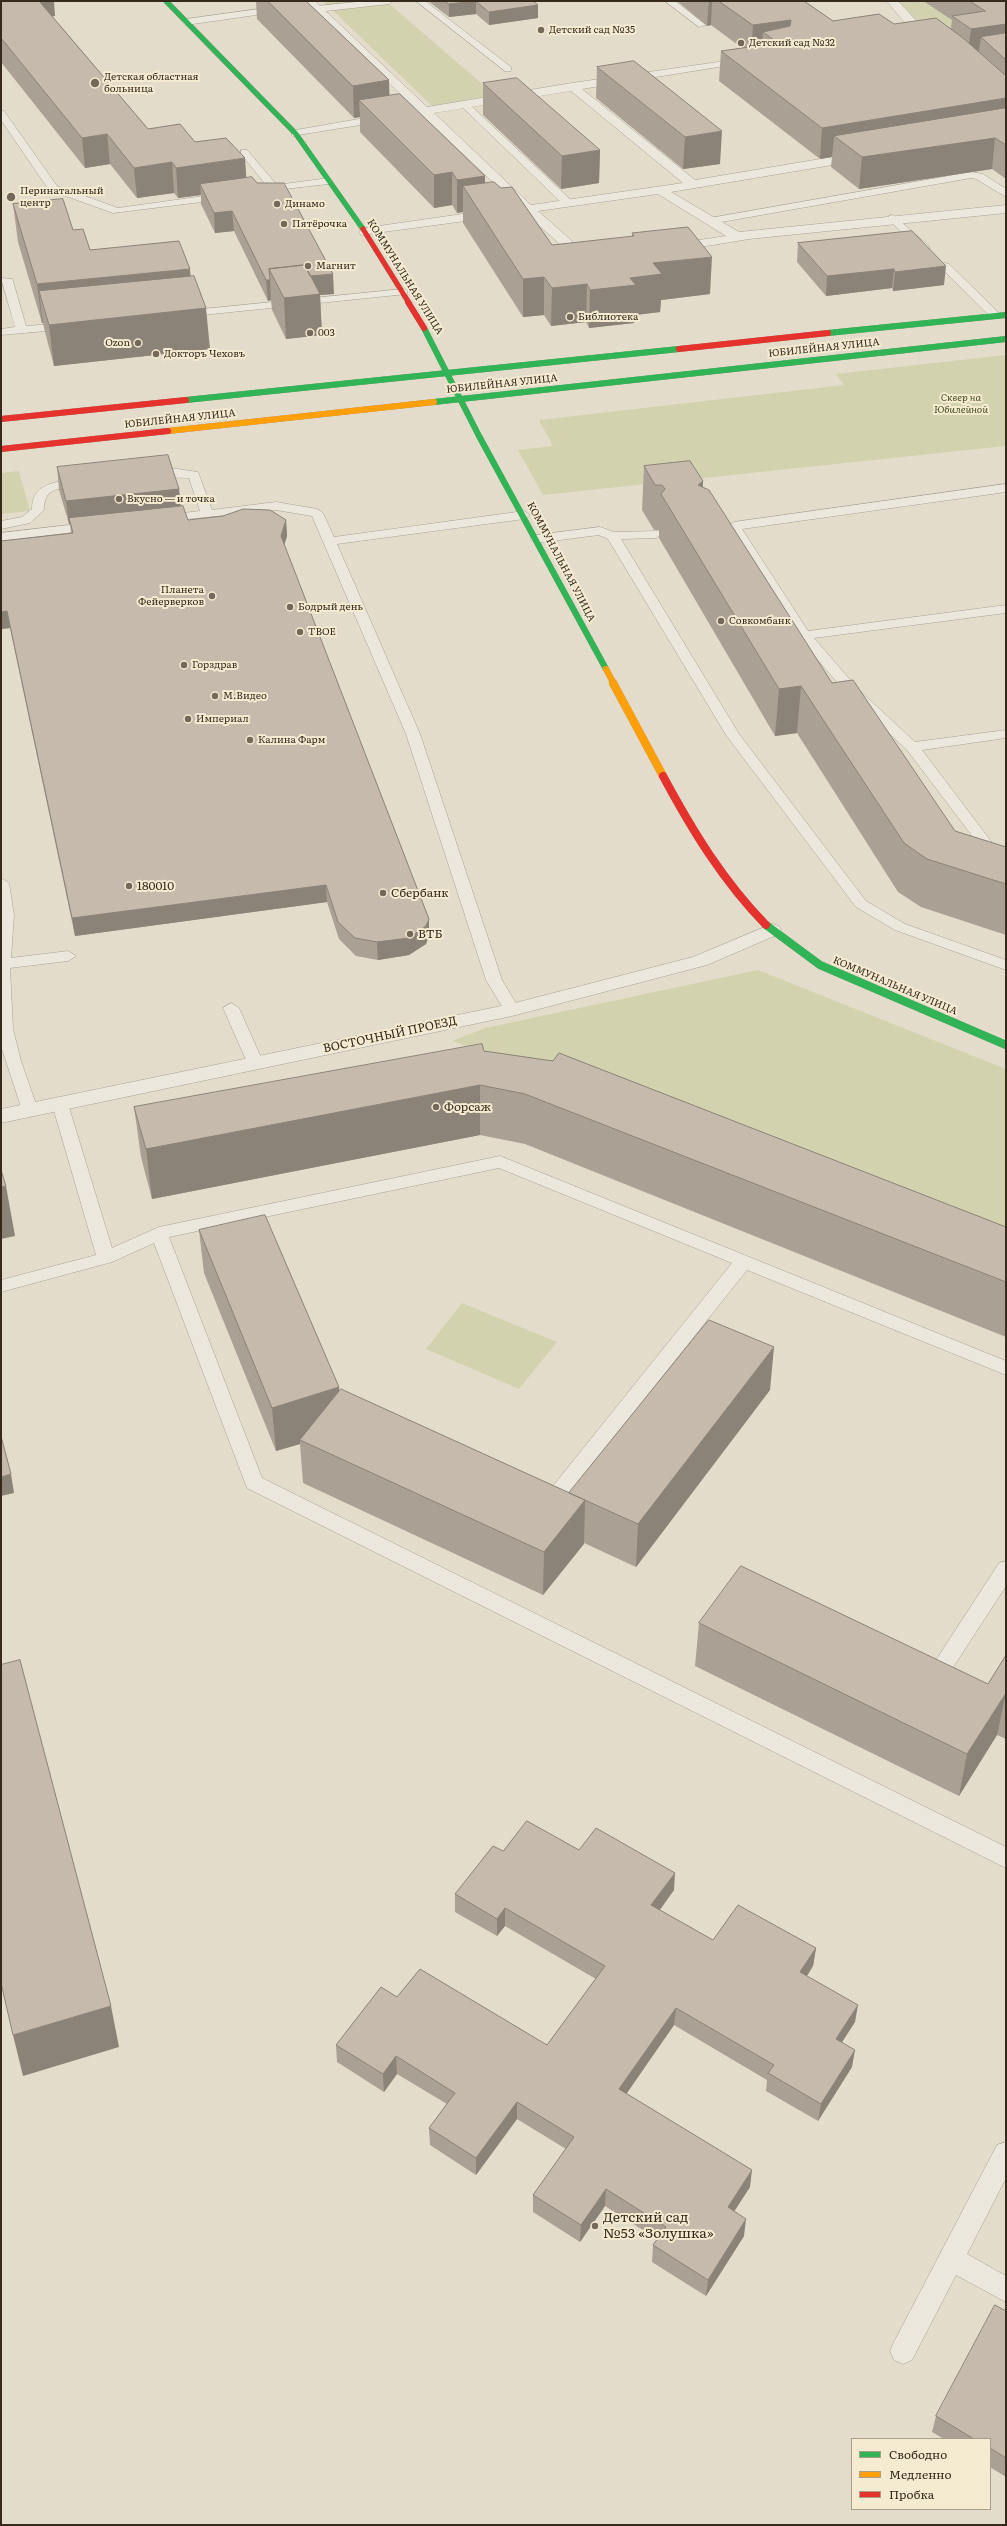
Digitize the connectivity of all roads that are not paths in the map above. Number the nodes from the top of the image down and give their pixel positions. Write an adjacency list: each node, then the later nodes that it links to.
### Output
1 (166, 1): 7 (main road, КОММУНАЛЬНАЯ УЛИЦА)
2 (389, 1): 6 (lane)
3 (420, 1): 11 (lane)
4 (668, 1): 8 (lane)
5 (892, 1): 9 (street)
6 (313, 5): 7 (lane); 14 (street)
7 (186, 22): 16 (main road, КОММУНАЛЬНАЯ УЛИЦА)
8 (702, 25)
9 (942, 47)
10 (763, 56): 12 (street)
11 (508, 70)
12 (572, 86): 13 (street); 20 (street)
13 (464, 104): 14 (street); 26 (lane)
14 (424, 111): 16 (street); 28 (street)
15 (1, 113): 24 (lane)
16 (296, 134): 19 (main road, КОММУНАЛЬНАЯ УЛИЦА)
17 (244, 152): 21 (lane)
18 (871, 154): 20 (street)
19 (328, 181): 21 (lane); 31 (main road, КОММУНАЛЬНАЯ УЛИЦА)
20 (692, 184): 22 (street)
21 (275, 189): 23 (lane)
22 (660, 190): 26 (street); 30 (street)
23 (253, 192)
24 (238, 194)
25 (1006, 194): 30 (lane)
26 (569, 204): 28 (street)
27 (1006, 209): 29 (street)
28 (529, 210): 31 (street); 35 (street)
29 (893, 218): 32 (street); 33 (lane)
30 (710, 221): 32 (street)
31 (365, 232): 38 (main road, КОММУНАЛЬНАЯ УЛИЦА)
32 (750, 236): 34 (street)
33 (925, 248)
34 (657, 250)
35 (603, 258)
36 (945, 266): 40 (lane)
37 (1, 281): 42 (lane)
38 (403, 292): 39 (lane); 45 (main road, КОММУНАЛЬНАЯ УЛИЦА)
39 (171, 315)
40 (1001, 315): 45 (main road, ЮБИЛЕЙНАЯ УЛИЦА)
41 (76, 325): 42 (lane)
42 (21, 330): 43 (lane)
43 (1, 332)
44 (1006, 339): 46 (main road, ЮБИЛЕЙНАЯ УЛИЦА)
45 (449, 372): 46 (main road, КОММУНАЛЬНАЯ УЛИЦА); 47 (main road, ЮБИЛЕЙНАЯ УЛИЦА)
46 (462, 399): 48 (main road, ЮБИЛЕЙНАЯ УЛИЦА); 54 (main road, КОММУНАЛЬНАЯ УЛИЦА)
47 (1, 419)
48 (1, 449)
49 (133, 477): 53 (lane)
50 (96, 481): 51 (lane)
51 (66, 484): 55 (lane); 60 (lane)
52 (1006, 488): 56 (lane)
53 (207, 512): 53 (lane); 62 (lane)
54 (524, 515): 61 (main road, КОММУНАЛЬНАЯ УЛИЦА); 62 (lane)
55 (1, 525)
56 (734, 526): 57 (lane); 64 (lane)
57 (718, 528)
58 (656, 534): 59 (lane)
59 (613, 536): 61 (lane); 72 (lane)
60 (1, 537)
61 (536, 538): 69 (main road, КОММУНАЛЬНАЯ УЛИЦА)
62 (329, 541): 74 (lane)
63 (1006, 609): 64 (lane)
64 (804, 634): 66 (lane)
65 (1006, 734): 66 (lane)
66 (912, 747): 67 (lane)
67 (1006, 871)
68 (1, 883): 71 (lane)
69 (772, 930): 74 (street, ВОСТОЧНЫЙ ПРОЕЗД); 75 (main road, КОММУНАЛЬНАЯ УЛИЦА)
70 (68, 956): 71 (lane)
71 (2, 964): 78 (lane)
72 (1006, 965)
73 (231, 1008): 76 (lane)
74 (512, 1010): 76 (street, ВОСТОЧНЫЙ ПРОЕЗД)
75 (1006, 1045)
76 (255, 1062): 77 (street, ВОСТОЧНЫЙ ПРОЕЗД)
77 (60, 1104): 78 (street, ВОСТОЧНЫЙ ПРОЕЗД); 81 (lane)
78 (30, 1110): 79 (street, ВОСТОЧНЫЙ ПРОЕЗД)
79 (1, 1116)
80 (159, 1233): 81 (lane); 82 (lane); 88 (lane)
81 (106, 1258): 83 (lane)
82 (744, 1261): 84 (lane); 85 (lane)
83 (1, 1286)
84 (1006, 1368)
85 (560, 1491)
86 (1006, 1569): 87 (lane)
87 (945, 1663)
88 (1006, 1858)
89 (1006, 2153): 90 (lane)
90 (951, 2258): 91 (lane); 92 (lane)
91 (1006, 2290)
92 (903, 2351)

